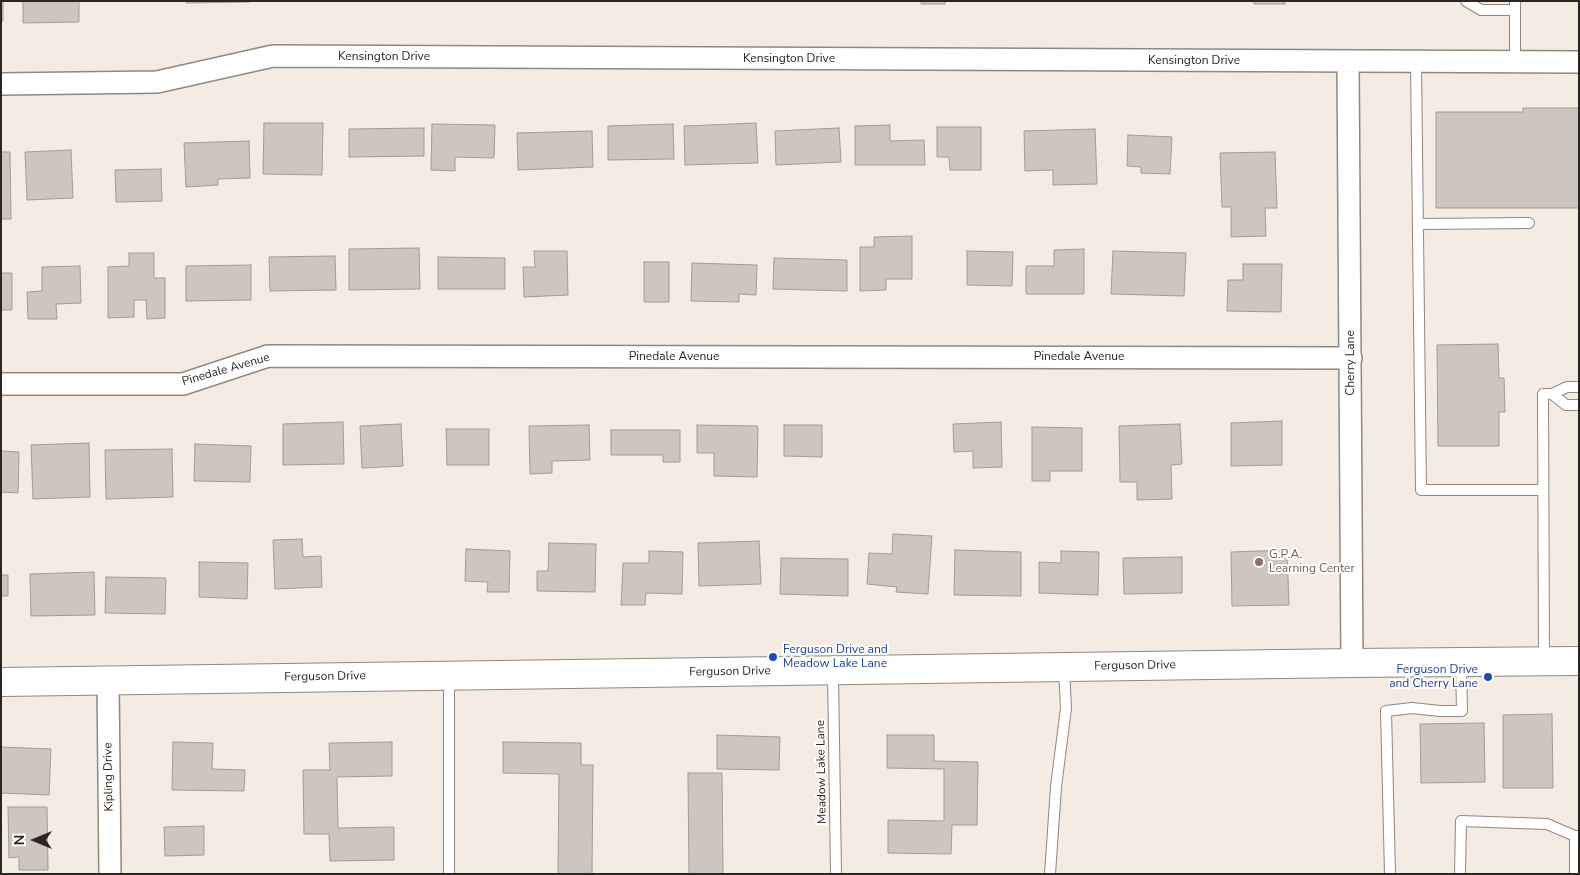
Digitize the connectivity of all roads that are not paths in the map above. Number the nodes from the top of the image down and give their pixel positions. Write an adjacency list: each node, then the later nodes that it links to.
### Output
1 (1466, 1): 2 (lane)
2 (1515, 6): 5 (lane)
3 (1348, 62): 4 (street, Kensington Drive); 7 (street, Kensington Drive); 10 (street, Cherry Lane)
4 (1416, 62): 5 (street, Kensington Drive); 9 (lane)
5 (1515, 62): 6 (street, Kensington Drive)
6 (1579, 62)
7 (1, 84)
8 (1529, 223): 9 (lane)
9 (1419, 224): 15 (lane)
10 (1351, 358): 11 (street, Pinedale Avenue); 19 (street, Cherry Lane)
11 (1, 384)
12 (1579, 387): 13 (lane)
13 (1552, 394): 14 (lane); 15 (lane)
14 (1579, 405)
15 (1544, 490): 18 (lane)
16 (1579, 661): 18 (street, Ferguson Drive)
17 (1460, 662): 18 (street, Ferguson Drive); 19 (street, Ferguson Drive); 30 (lane)
18 (1544, 662)
19 (1352, 663): 20 (street, Ferguson Drive)
20 (1064, 667): 21 (street, Ferguson Drive); 29 (lane)
21 (833, 671): 22 (street, Ferguson Drive); 28 (lane, Meadow Lake Lane)
22 (450, 675): 23 (street, Ferguson Drive); 27 (lane)
23 (108, 680): 24 (street, Ferguson Drive); 26 (street, Kipling Drive)
24 (1, 682)
25 (1577, 836): 31 (lane); 32 (lane)
26 (110, 874)
27 (449, 874)
28 (836, 874)
29 (1050, 874)
30 (1390, 874)
31 (1460, 874)
32 (1575, 874)

